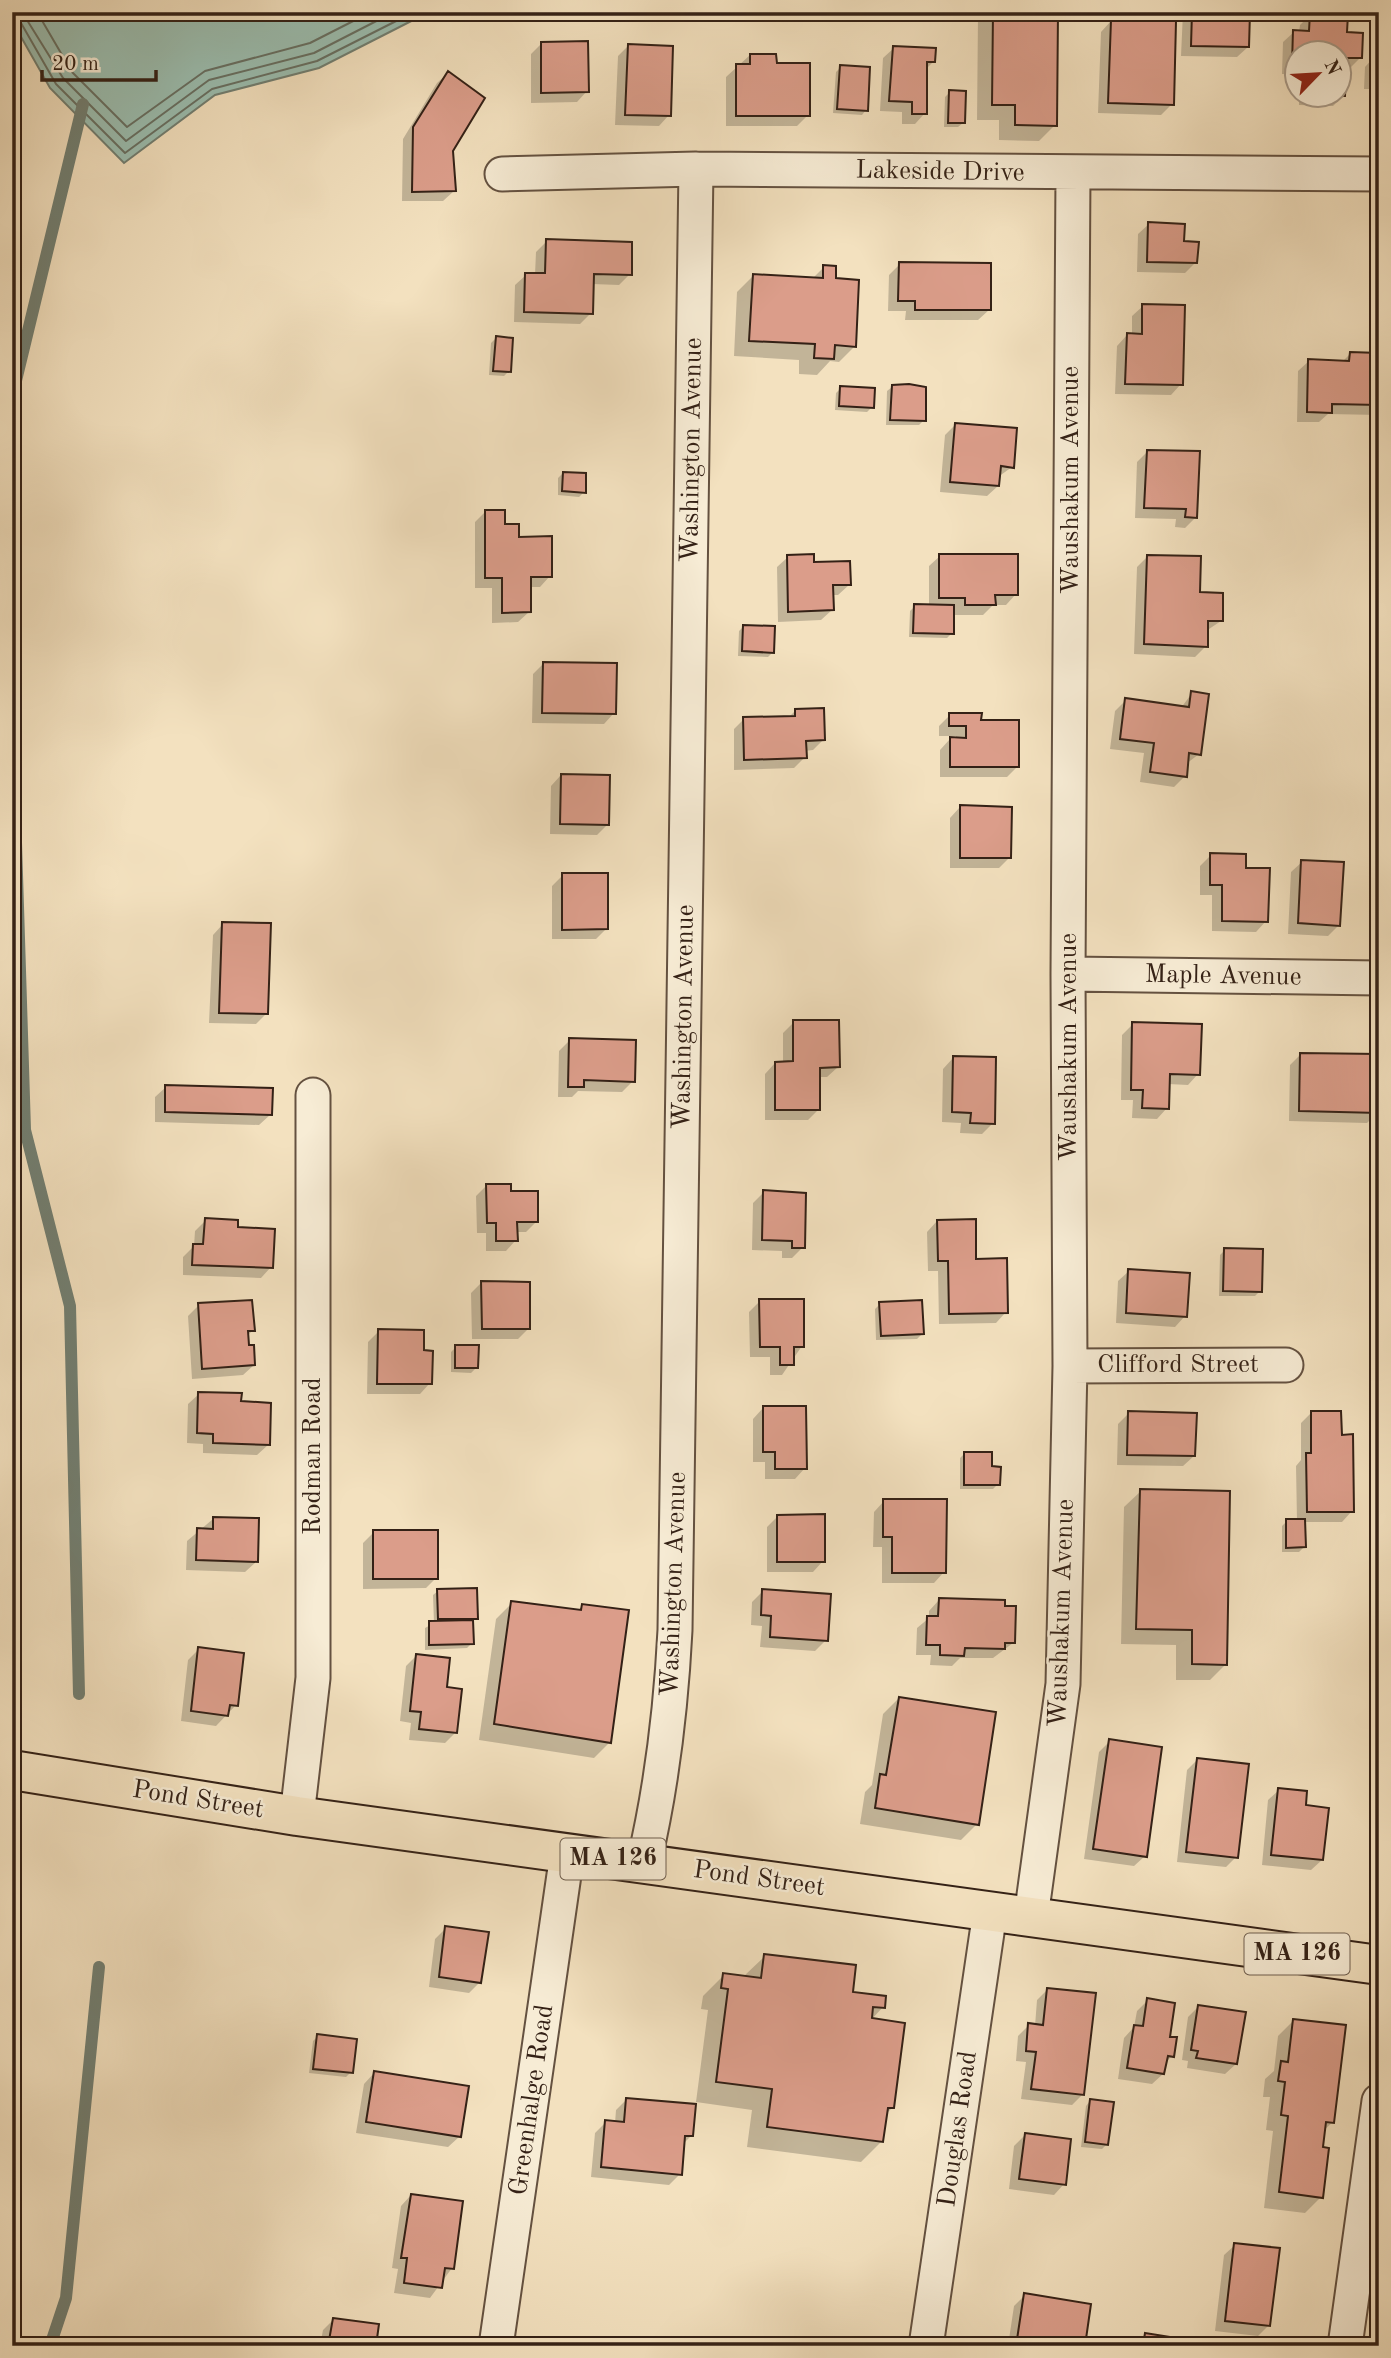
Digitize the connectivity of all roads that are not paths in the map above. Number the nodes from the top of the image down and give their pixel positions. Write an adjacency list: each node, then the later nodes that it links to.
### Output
1 (696, 169): 2 (street, Lakeside Drive); 3 (street, Lakeside Drive); 13 (street, Washington Avenue)
2 (502, 174)
3 (1073, 174): 4 (street, Lakeside Drive); 5 (street, Waushakum Avenue)
4 (1379, 174)
5 (1068, 974): 6 (street, Maple Avenue); 9 (street, Waushakum Avenue)
6 (1379, 978)
7 (313, 1095): 11 (street, Rodman Road)
8 (1286, 1365): 9 (street, Clifford Street)
9 (1070, 1366): 15 (street, Waushakum Avenue)
10 (12, 1770): 11 (main road, Pond Street / MA 126)
11 (298, 1816): 12 (main road, Pond Street / MA 126)
12 (567, 1854): 13 (main road, Pond Street / MA 126); 18 (street, Greenhalge Road)
13 (644, 1862): 14 (main road, Pond Street / MA 126)
14 (990, 1912): 15 (main road, Pond Street / MA 126); 19 (street, Douglas Road)
15 (1031, 1917): 16 (main road, Pond Street / MA 126)
16 (1379, 1965)
17 (1379, 2101): 20 (street)
18 (496, 2346)
19 (926, 2346)
20 (1345, 2346)

